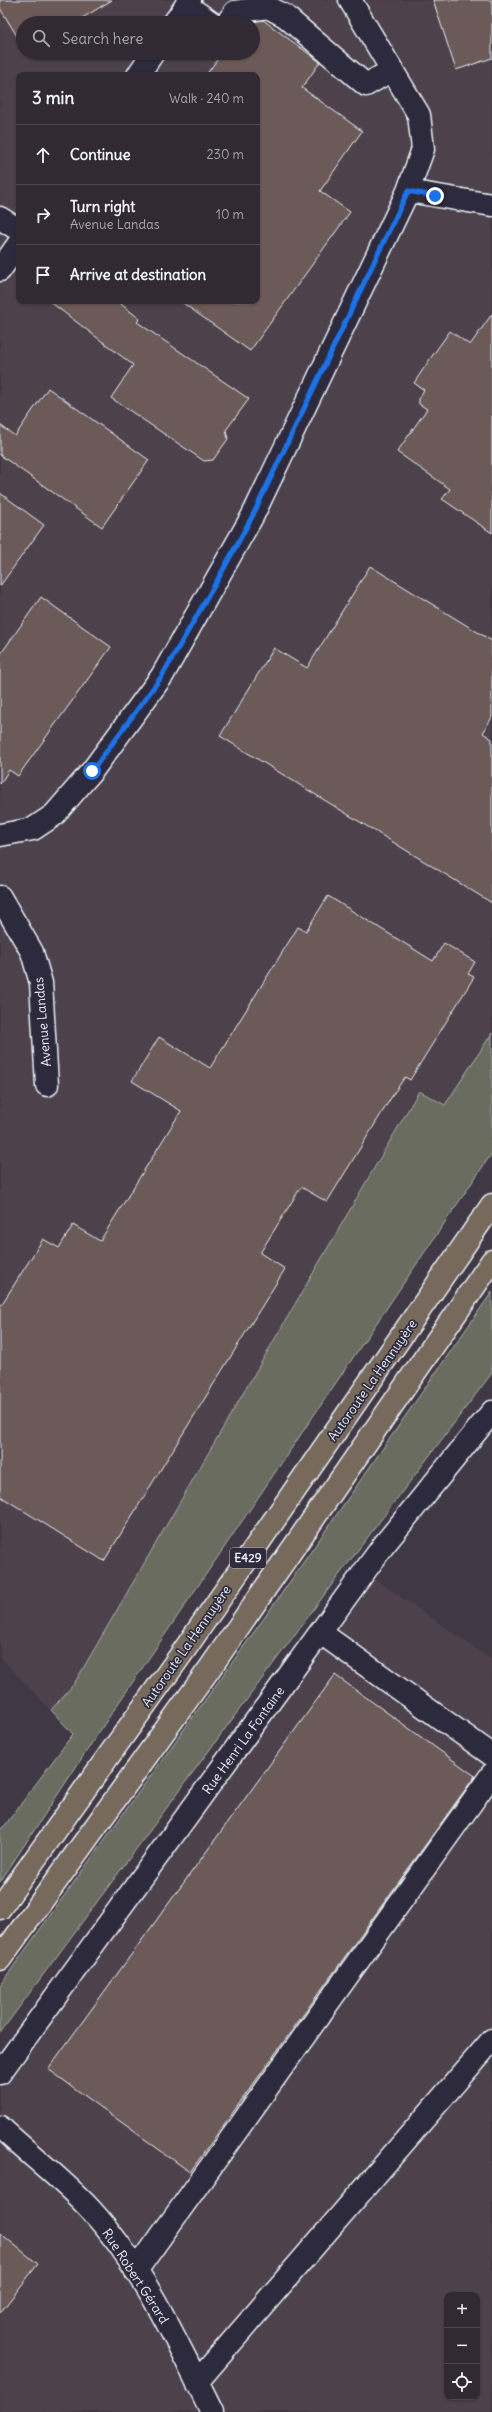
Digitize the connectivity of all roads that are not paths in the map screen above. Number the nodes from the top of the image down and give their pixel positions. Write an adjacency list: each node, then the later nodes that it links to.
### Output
1 (350, 0): 7 (street)
2 (188, 3): 3 (street); 4 (street)
3 (179, 16)
4 (204, 16)
5 (232, 16): 7 (street)
6 (148, 60): 8 (street)
7 (392, 70): 9 (street)
8 (140, 72)
9 (408, 191): 10 (street); 15 (street)
10 (492, 205)
11 (0, 218): 12 (street)
12 (16, 228)
13 (16, 248): 14 (street)
14 (0, 270)
15 (0, 839)
16 (0, 898): 17 (street, Avenue Landas)
17 (47, 1085)
18 (492, 1205): 24 (highway, Autoroute La Hennuyère / E429)
19 (492, 1261): 25 (highway, E429)
20 (492, 1412): 21 (street, Rue Henri La Fontaine)
21 (321, 1633): 22 (street); 27 (street, Rue Henri La Fontaine)
22 (492, 1755)
23 (492, 1774): 29 (street)
24 (0, 1908)
25 (0, 1959)
26 (492, 2040): 30 (street)
27 (0, 2073)
28 (0, 2127): 29 (street, Rue Robert Gérard)
29 (136, 2271): 30 (street, Rue Robert Gérard)
30 (197, 2382): 31 (street, Rue Robert Gérard)
31 (212, 2412)

